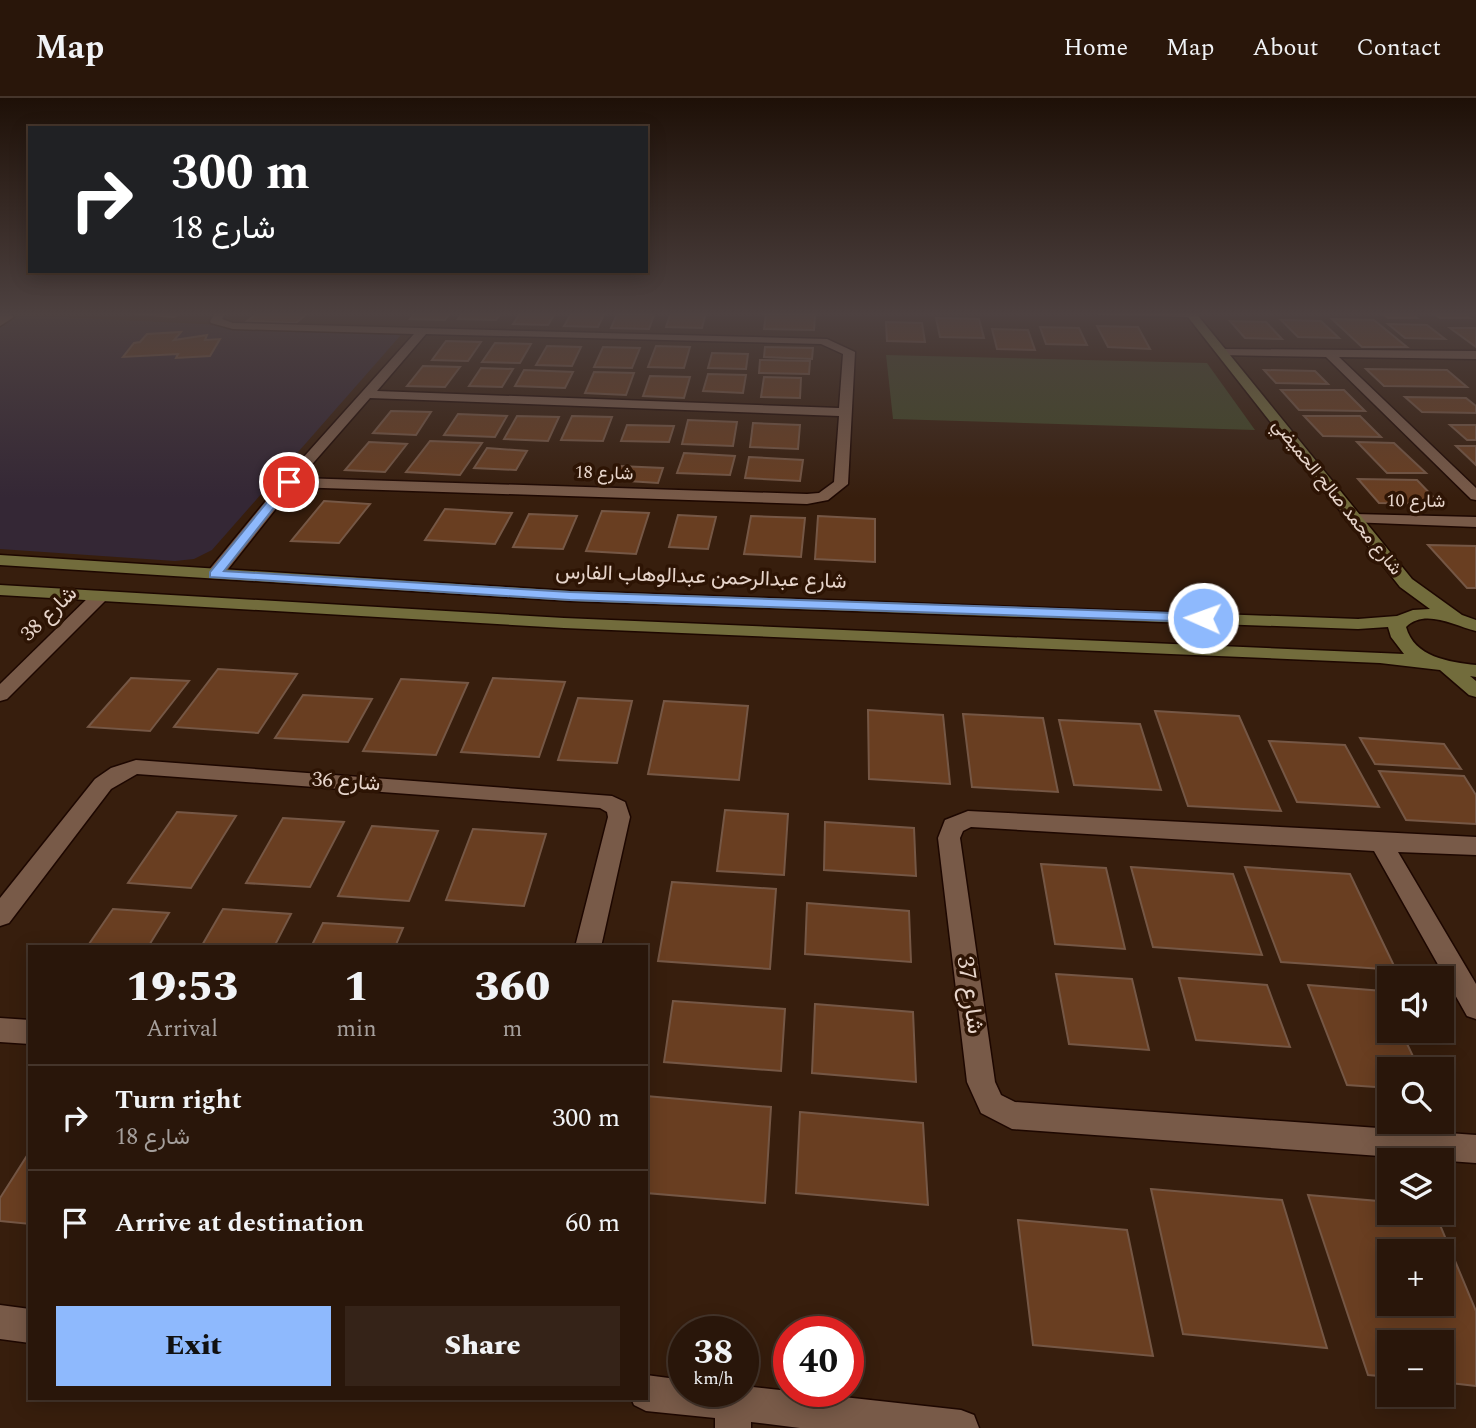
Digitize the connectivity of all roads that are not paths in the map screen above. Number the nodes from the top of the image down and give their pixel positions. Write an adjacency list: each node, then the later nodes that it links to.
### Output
1 (385, 374): 5 (street)
2 (848, 374): 6 (street, شارع 18)
3 (1240, 374): 9 (street, شارع محمد صالح الحميضي)
4 (1350, 374): 8 (street, شارع 10)
5 (367, 394): 6 (street); 7 (street)
6 (847, 412): 7 (street, شارع 18)
7 (289, 482): 12 (street)
8 (1476, 496)
9 (1354, 519): 10 (street, شارع 10); 13 (street, شارع محمد صالح الحميضي)
10 (1476, 522)
11 (0, 560): 12 (street, شارع عبدالرحمن عبدالوهاب الفارس)
12 (215, 575): 15 (street, شارع عبدالرحمن عبدالوهاب الفارس)
13 (1406, 583): 19 (street, شارع محمد صالح الحميضي); 20 (street, شارع محمد صالح الحميضي)
14 (0, 590): 16 (street)
15 (501, 592): 17 (street, شارع عبدالرحمن عبدالوهاب الفارس); 18 (street)
16 (100, 596): 18 (street); 25 (street, شارع 38)
17 (570, 596): 19 (street, شارع عبدالرحمن عبدالوهاب الفارس); 21 (street)
18 (486, 618): 21 (street)
19 (1405, 618): 20 (street, شارع عبدالرحمن عبدالوهاب الفارس); 22 (street, شارع محمد صالح الحميضي)
20 (1467, 622)
21 (564, 623): 22 (street)
22 (1441, 665): 23 (street); 24 (street)
23 (1476, 671)
24 (1476, 691)
25 (0, 695)
26 (1381, 843): 27 (street, شارع 37); 30 (street); 33 (street, شارع 37)
27 (1476, 846)
28 (0, 916): 29 (street, شارع 36)
29 (588, 945)
30 (1476, 1009)
31 (0, 1030): 32 (street)
32 (28, 1032)
33 (1476, 1149)
34 (0, 1322): 35 (street)
35 (28, 1326)
36 (648, 1394): 37 (street)
37 (734, 1415): 38 (street)
38 (823, 1421): 39 (street)
39 (961, 1428)

